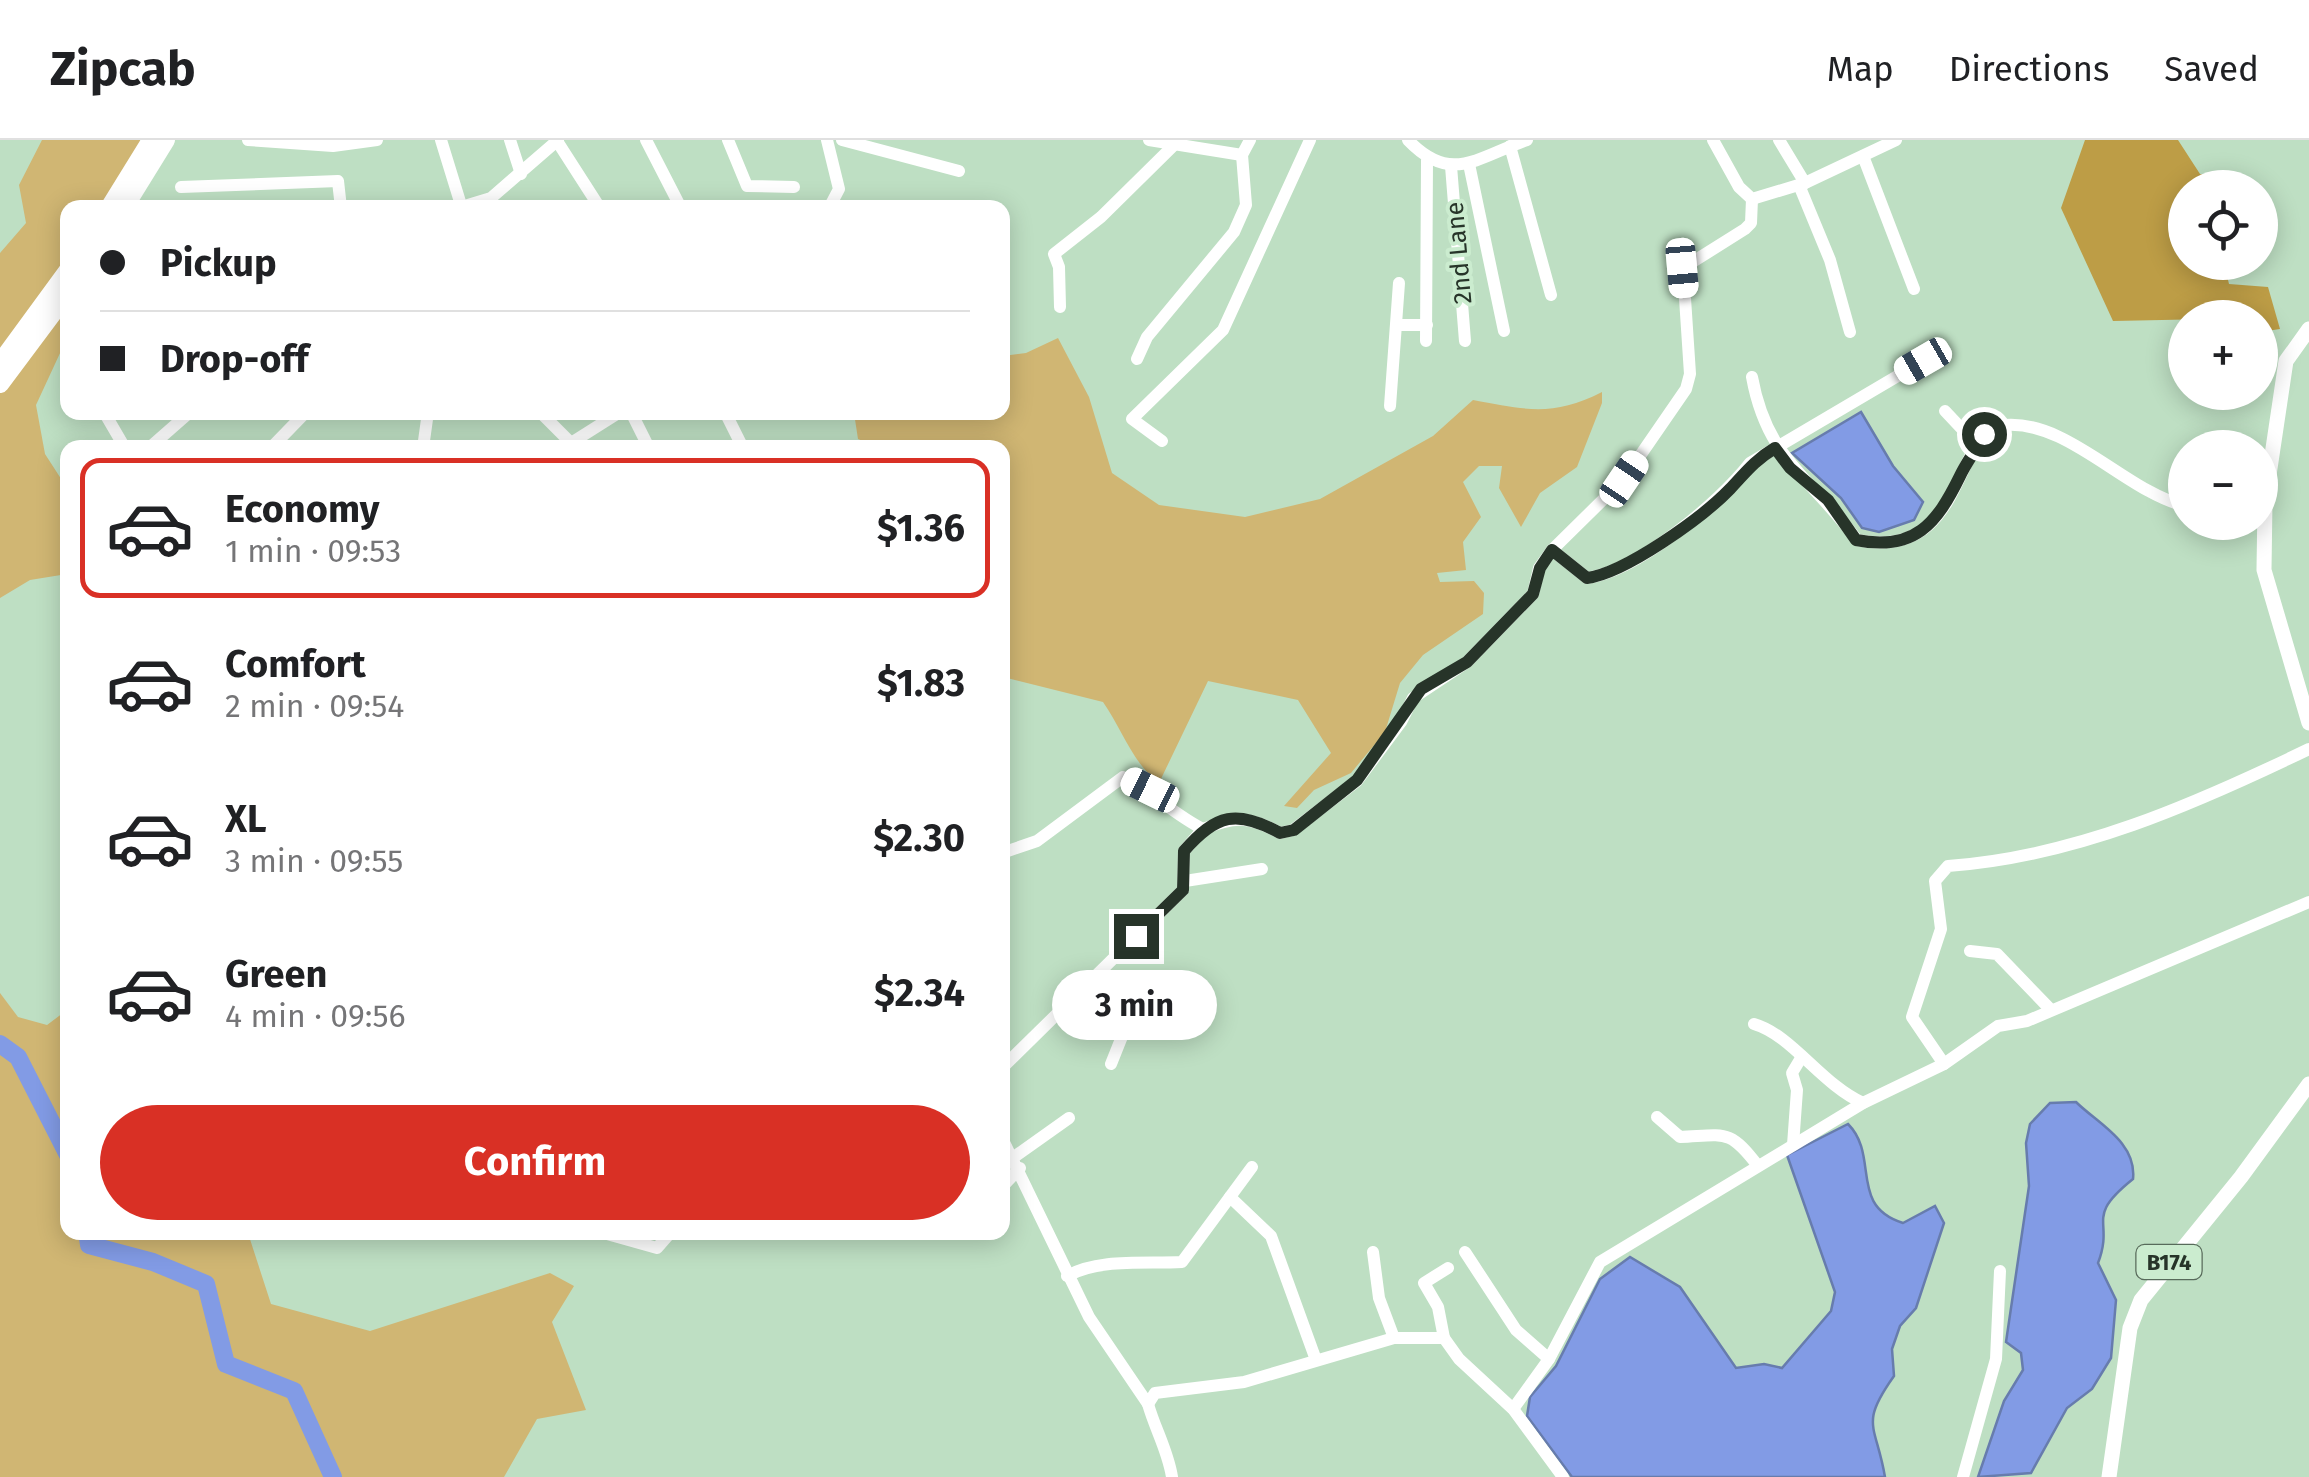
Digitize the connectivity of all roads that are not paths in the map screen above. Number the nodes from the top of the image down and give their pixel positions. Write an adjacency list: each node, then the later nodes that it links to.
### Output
1 (377, 140): 18 (street)
2 (440, 140): 34 (street)
3 (510, 140): 27 (street)
4 (557, 140): 27 (street); 36 (street)
5 (646, 140): 37 (street)
6 (728, 140): 30 (street)
7 (828, 140): 38 (street)
8 (842, 140): 26 (street)
9 (1148, 140): 19 (street)
10 (1250, 140): 21 (street)
11 (1310, 140): 69 (street)
12 (1408, 140): 23 (street)
13 (1527, 140): 20 (street)
14 (1713, 140): 39 (street)
15 (1779, 140): 28 (street)
16 (1896, 140): 22 (street)
17 (160, 141): 31 (highway); 32 (highway)
18 (253, 141)
19 (1174, 145): 21 (street); 45 (street)
20 (1510, 146): 24 (street); 43 (street)
21 (1242, 155): 53 (street)
22 (1863, 156): 28 (street); 42 (street)
23 (1427, 160): 25 (street); 46 (street)
24 (1468, 164): 25 (street); 49 (street)
25 (1451, 166): 51 (street, 2nd Lane)
26 (959, 171)
27 (521, 174): 35 (street)
28 (1802, 184): 39 (street); 50 (street)
29 (181, 187): 33 (street)
30 (794, 187)
31 (116, 200)
32 (128, 200)
33 (340, 200)
34 (454, 200)
35 (483, 200)
36 (595, 200)
37 (677, 200)
38 (833, 200)
39 (1752, 200): 74 (street)
40 (60, 281): 55 (highway)
41 (1399, 284): 47 (street)
42 (1914, 289)
43 (1551, 294)
44 (60, 304): 57 (highway)
45 (1060, 306)
46 (1426, 325): 47 (street); 52 (street)
47 (1397, 326): 58 (street)
48 (2309, 329): 64 (main road)
49 (1504, 331)
50 (1850, 332)
51 (1466, 340)
52 (1426, 341)
53 (1136, 359)
54 (1923, 361): 71 (street)
55 (0, 363)
56 (1752, 377): 71 (street)
57 (0, 384)
58 (1390, 406)
59 (1945, 411): 70 (street)
60 (181, 420): 65 (street)
61 (298, 420): 66 (street)
62 (548, 420): 67 (street)
63 (609, 420): 68 (street)
64 (2275, 430)
65 (158, 440)
66 (279, 440)
67 (566, 440)
68 (580, 440)
69 (1162, 441)
70 (1978, 446): 71 (street); 72 (street)
71 (1775, 448): 74 (street)
72 (2168, 500)
73 (2261, 540): 75 (main road)
74 (1552, 550): 77 (street)
75 (2309, 723)
76 (2309, 749): 89 (street)
77 (1203, 829): 78 (street); 80 (street)
78 (1010, 851)
79 (1262, 870): 80 (street)
80 (1185, 881): 83 (street)
81 (2309, 902): 84 (street)
82 (1970, 950): 84 (street)
83 (1090, 982): 87 (street); 88 (street)
84 (2050, 1009): 89 (street)
85 (1754, 1024): 86 (street)
86 (1801, 1058): 91 (street); 92 (street)
87 (1010, 1060)
88 (1111, 1064)
89 (1944, 1064): 91 (street)
90 (2309, 1084): 119 (main road, B174)
91 (1863, 1103): 95 (street)
92 (1793, 1107): 95 (street); 96 (street)
93 (1658, 1117): 99 (street)
94 (1068, 1118): 98 (street)
95 (1813, 1133): 96 (street)
96 (1793, 1145): 99 (street)
97 (1010, 1151): 98 (street)
98 (1017, 1162): 101 (street); 109 (street)
99 (1758, 1166): 112 (street)
100 (1252, 1168): 102 (street)
101 (1010, 1174)
102 (1230, 1197): 109 (street); 113 (street)
103 (628, 1240): 104 (street)
104 (664, 1240)
105 (1373, 1252): 110 (street)
106 (1466, 1252): 112 (street)
107 (1448, 1268): 111 (street)
108 (2000, 1272): 118 (street)
109 (1066, 1276): 114 (street)
110 (1394, 1338): 111 (street); 113 (street)
111 (1444, 1338): 115 (street)
112 (1549, 1359): 115 (street)
113 (1316, 1360): 114 (street)
114 (1148, 1404): 116 (street)
115 (1512, 1409): 117 (street)
116 (1172, 1477)
117 (1563, 1477)
118 (1963, 1477)
119 (2108, 1477)

